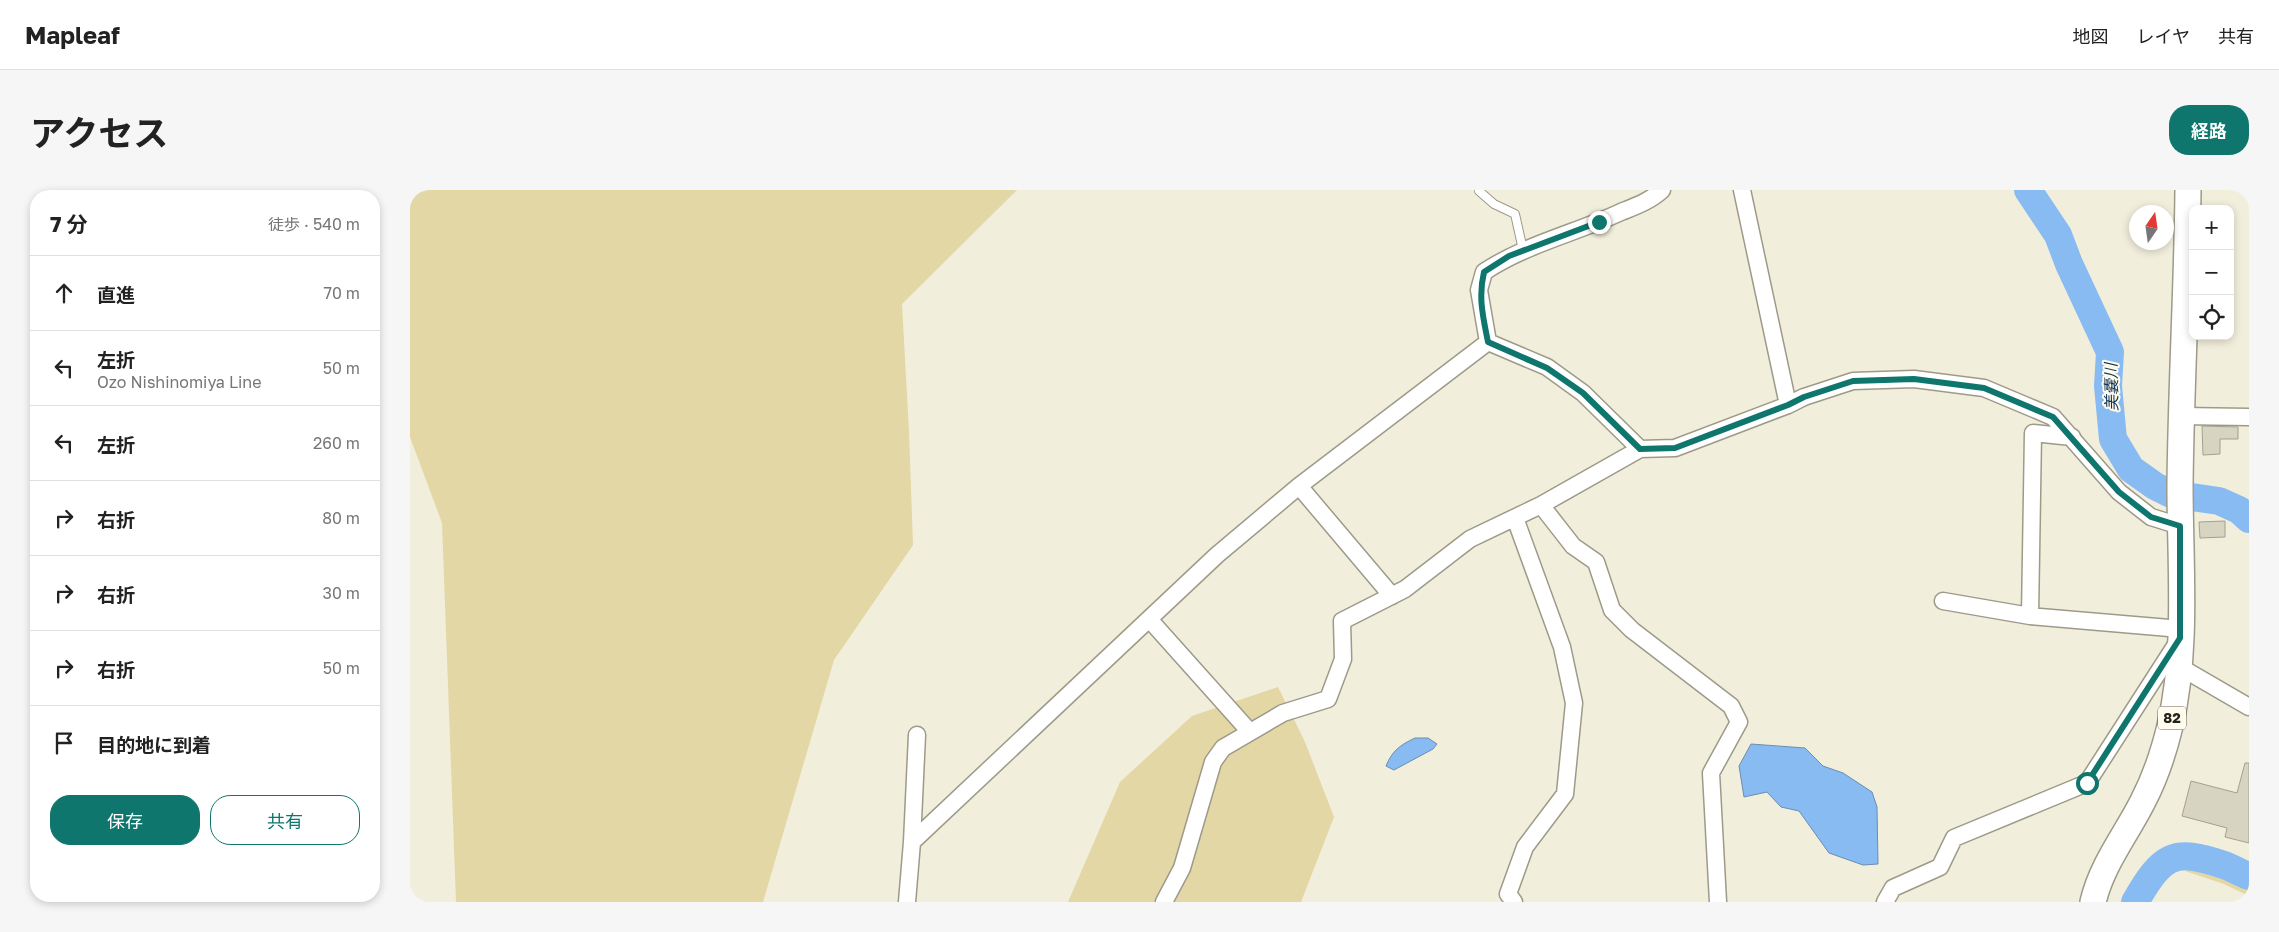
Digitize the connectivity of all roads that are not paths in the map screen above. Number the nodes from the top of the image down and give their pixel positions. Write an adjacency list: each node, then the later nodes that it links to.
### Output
1 (1479, 190): 5 (lane)
2 (1742, 190): 7 (street)
3 (2188, 190): 8 (main road, 82)
4 (1658, 191): 5 (street)
5 (1523, 250): 6 (street)
6 (1488, 342): 11 (street); 12 (street)
7 (1788, 405): 10 (street); 11 (street)
8 (2182, 416): 9 (street); 15 (main road, 82)
9 (2249, 417)
10 (2072, 437): 15 (street); 18 (street)
11 (1640, 449): 13 (street)
12 (1299, 486): 16 (street); 19 (street)
13 (1541, 505): 14 (street); 29 (street)
14 (1515, 518): 16 (street); 28 (street)
15 (2180, 521): 20 (main road, 82)
16 (1392, 596): 23 (street)
17 (1943, 601): 18 (street)
18 (2030, 616): 20 (street)
19 (1149, 619): 23 (street); 25 (street)
20 (2180, 634): 21 (main road, 82); 30 (street)
21 (2180, 666): 22 (street); 31 (main road, 82)
22 (2249, 707)
23 (1250, 732): 27 (street)
24 (917, 735): 25 (street)
25 (912, 842): 26 (street)
26 (908, 902)
27 (1164, 902)
28 (1514, 902)
29 (1718, 902)
30 (1885, 902)
31 (2093, 902)

